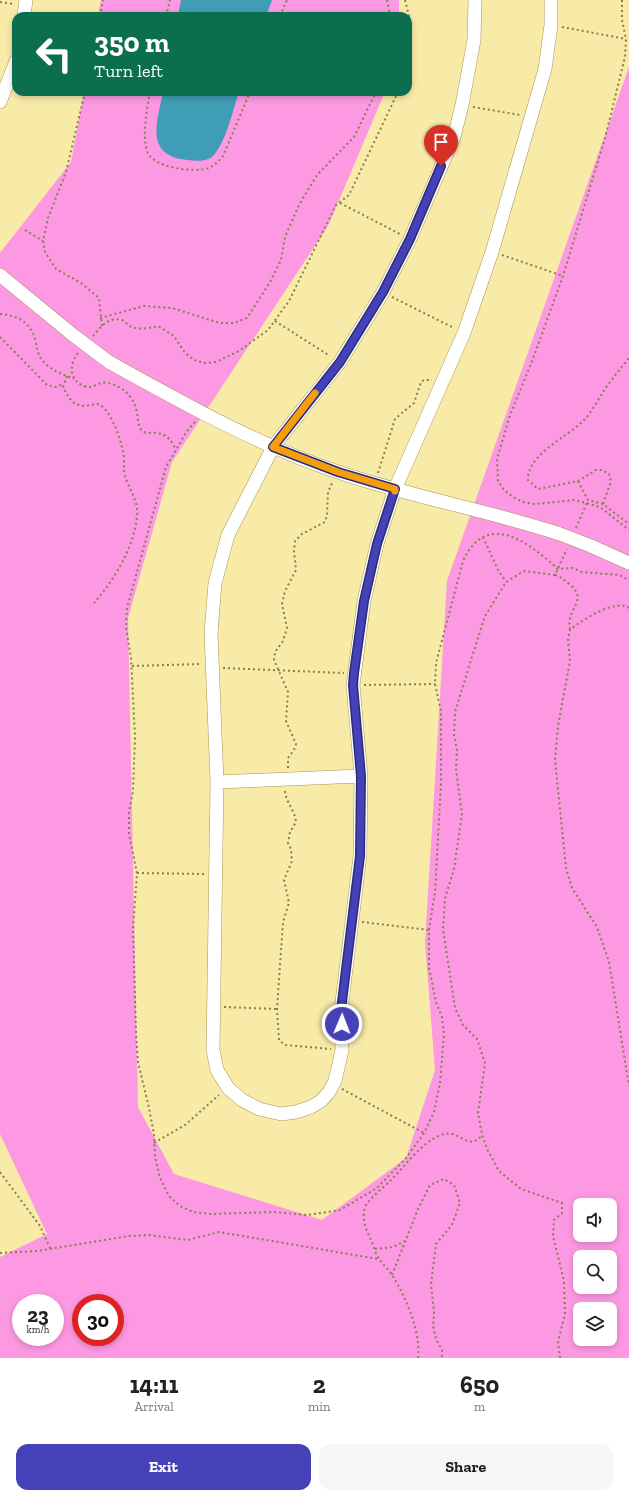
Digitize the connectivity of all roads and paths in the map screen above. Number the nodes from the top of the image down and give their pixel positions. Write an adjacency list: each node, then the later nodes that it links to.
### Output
1 (103, 0): 11 (path)
2 (170, 0): 12 (path)
3 (287, 0): 13 (path)
4 (387, 0): 14 (path)
5 (405, 0): 15 (path)
6 (475, 0): 25 (street)
7 (551, 0): 16 (street)
8 (622, 0): 17 (path)
9 (0, 2): 10 (path)
10 (25, 7)
11 (101, 12)
12 (167, 12)
13 (282, 12)
14 (389, 12)
15 (408, 12)
16 (551, 25): 17 (path); 26 (street)
17 (626, 38): 33 (path)
18 (12, 71): 24 (street)
19 (84, 96): 30 (path)
20 (149, 96): 21 (path)
21 (248, 96)
22 (374, 96): 36 (path)
23 (396, 96): 27 (path)
24 (0, 102)
25 (462, 105): 26 (path); 29 (street)
26 (532, 117): 31 (street)
27 (340, 202): 29 (path); 37 (path)
28 (24, 230): 30 (path)
29 (410, 239): 34 (street)
30 (43, 241): 36 (path)
31 (492, 252): 33 (path); 39 (street)
32 (0, 275): 49 (street, bridge)
33 (563, 276): 57 (path)
34 (383, 292): 39 (path); 44 (street)
35 (0, 314): 45 (path)
36 (100, 318): 38 (path)
37 (274, 321): 38 (path); 44 (path)
38 (102, 326): 41 (path)
39 (464, 333): 47 (street)
40 (0, 337): 48 (path)
41 (92, 338)
42 (81, 350): 46 (path)
43 (629, 358): 53 (path)
44 (340, 362): 50 (street)
45 (67, 376): 46 (path); 48 (path)
46 (75, 379): 51 (path)
47 (443, 382): 54 (path); 55 (street)
48 (64, 384): 68 (path)
49 (202, 413): 50 (street); 51 (path)
50 (273, 447): 52 (street); 72 (street)
51 (176, 450): 71 (path)
52 (338, 472): 54 (street); 73 (path)
53 (578, 481): 56 (path); 58 (path)
54 (375, 484): 55 (street)
55 (395, 489): 63 (street, bridge); 74 (street)
56 (588, 500): 57 (path); 58 (path)
57 (586, 503): 60 (path)
58 (603, 504): 59 (path)
59 (629, 524)
60 (629, 530)
61 (483, 537): 64 (path); 67 (path); 75 (path)
62 (562, 562): 64 (path)
63 (629, 563)
64 (558, 569): 65 (path); 66 (path)
65 (554, 575): 67 (path); 70 (path)
66 (629, 580)
67 (506, 582): 90 (path)
68 (94, 603)
69 (629, 608): 70 (path)
70 (570, 630): 87 (path)
71 (132, 666): 72 (path); 79 (path)
72 (211, 666): 73 (path); 78 (street)
73 (279, 670): 74 (path); 77 (path)
74 (353, 679): 75 (path); 76 (street)
75 (435, 684): 82 (path)
76 (361, 776): 77 (street); 81 (street)
77 (286, 779): 78 (street); 84 (path)
78 (217, 782): 80 (street)
79 (137, 873): 80 (path); 91 (path)
80 (216, 874): 83 (street)
81 (352, 921): 82 (path); 85 (street)
82 (429, 930): 89 (path)
83 (214, 1007): 84 (path); 88 (street)
84 (277, 1009): 85 (path)
85 (342, 1050): 86 (street)
86 (335, 1081): 88 (street); 89 (path)
87 (629, 1086)
88 (228, 1088): 91 (path)
89 (424, 1134): 91 (path)
90 (482, 1135): 95 (path); 101 (path)
91 (154, 1143)
92 (0, 1172): 94 (path)
93 (405, 1241): 95 (path); 98 (path); 100 (path)
94 (50, 1248): 96 (path); 97 (path)
95 (375, 1249): 97 (path)
96 (0, 1253)
97 (378, 1259): 98 (path)
98 (392, 1275): 99 (path)
99 (418, 1358)
100 (442, 1358)
101 (560, 1358)

